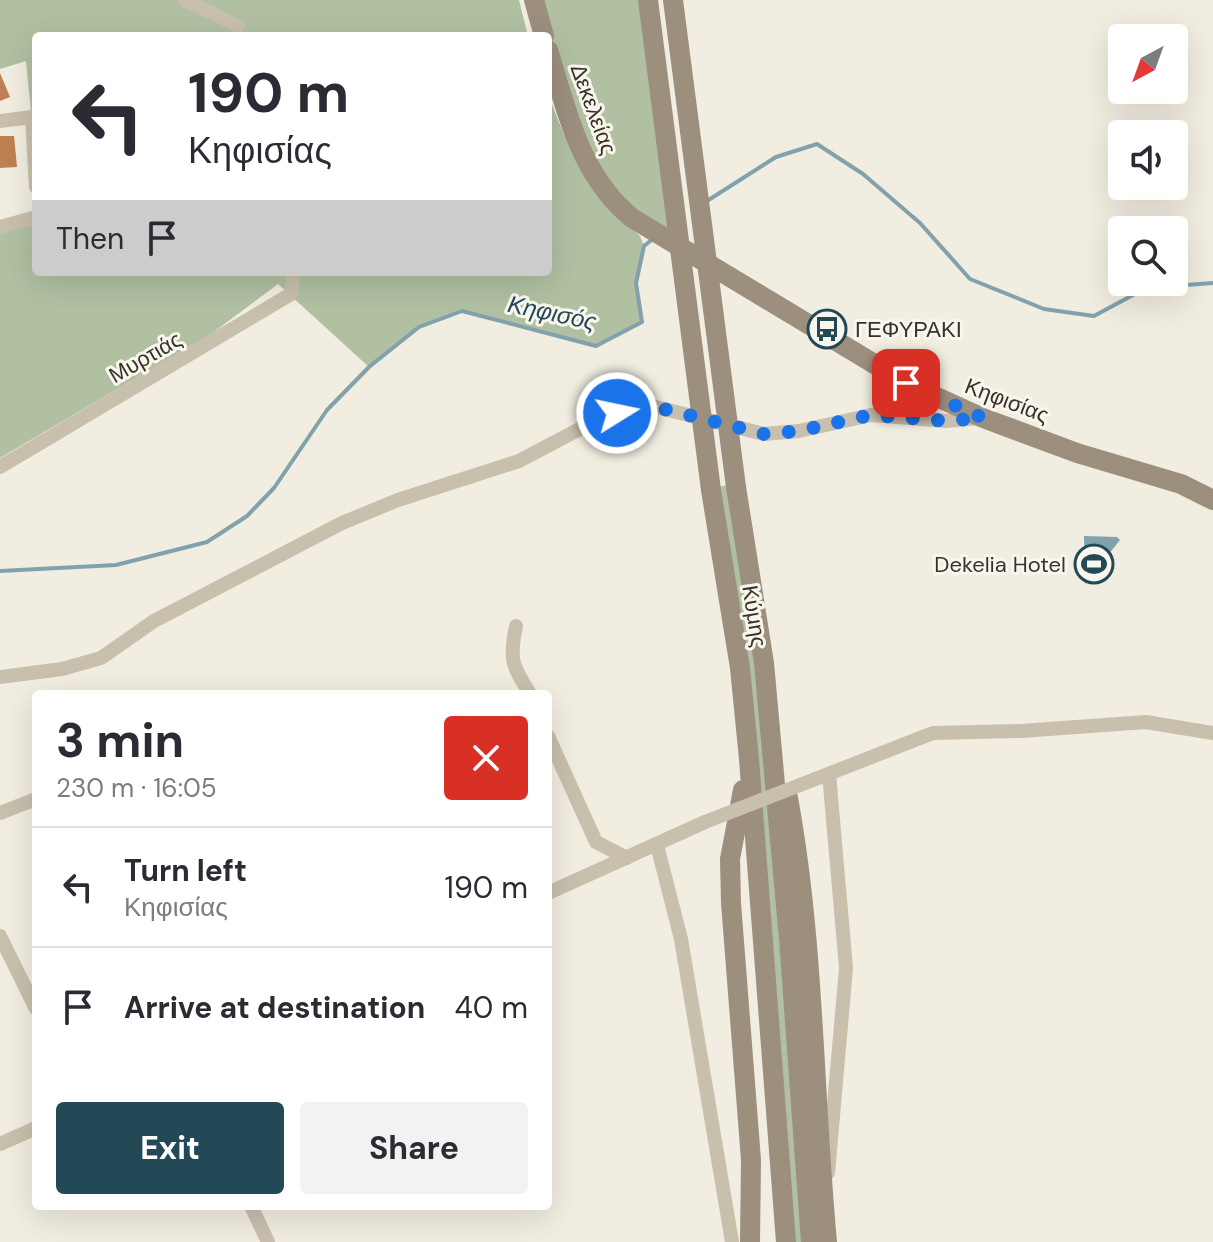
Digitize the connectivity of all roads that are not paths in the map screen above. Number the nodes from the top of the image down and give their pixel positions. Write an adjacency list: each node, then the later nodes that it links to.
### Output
1 (185, 0): 5 (street)
2 (534, 0): 6 (main road)
3 (648, 0): 23 (main road, Κύμης, bridge)
4 (673, 0): 22 (main road, Κύμης, bridge)
5 (238, 26)
6 (543, 32)
7 (552, 62): 11 (main road, Δεκελείας)
8 (32, 117): 9 (street)
9 (0, 121)
10 (32, 218): 12 (street)
11 (632, 218): 14 (main road, Κηφισίας)
12 (0, 227)
13 (293, 276): 15 (street, Μυρτιάς)
14 (983, 418): 16 (main road, Κηφισίας); 18 (street)
15 (0, 467)
16 (1213, 500)
17 (516, 626): 19 (street)
18 (0, 677)
19 (528, 690)
20 (1213, 733): 24 (street)
21 (552, 745): 28 (street)
22 (772, 753): 34 (main road); 40 (main road, Κύμης)
23 (749, 759): 38 (main road); 39 (main road, Κύμης)
24 (829, 774): 27 (street, bridge); 34 (street)
25 (32, 801): 26 (street)
26 (0, 813)
27 (657, 845): 28 (street); 37 (street)
28 (627, 858): 29 (street)
29 (552, 891)
30 (0, 936): 31 (street)
31 (32, 1001)
32 (32, 1130): 33 (street)
33 (0, 1144)
34 (823, 1205): 41 (main road)
35 (253, 1210): 36 (street)
36 (268, 1242)
37 (732, 1242)
38 (750, 1242)
39 (786, 1242)
40 (811, 1242)
41 (827, 1242)

